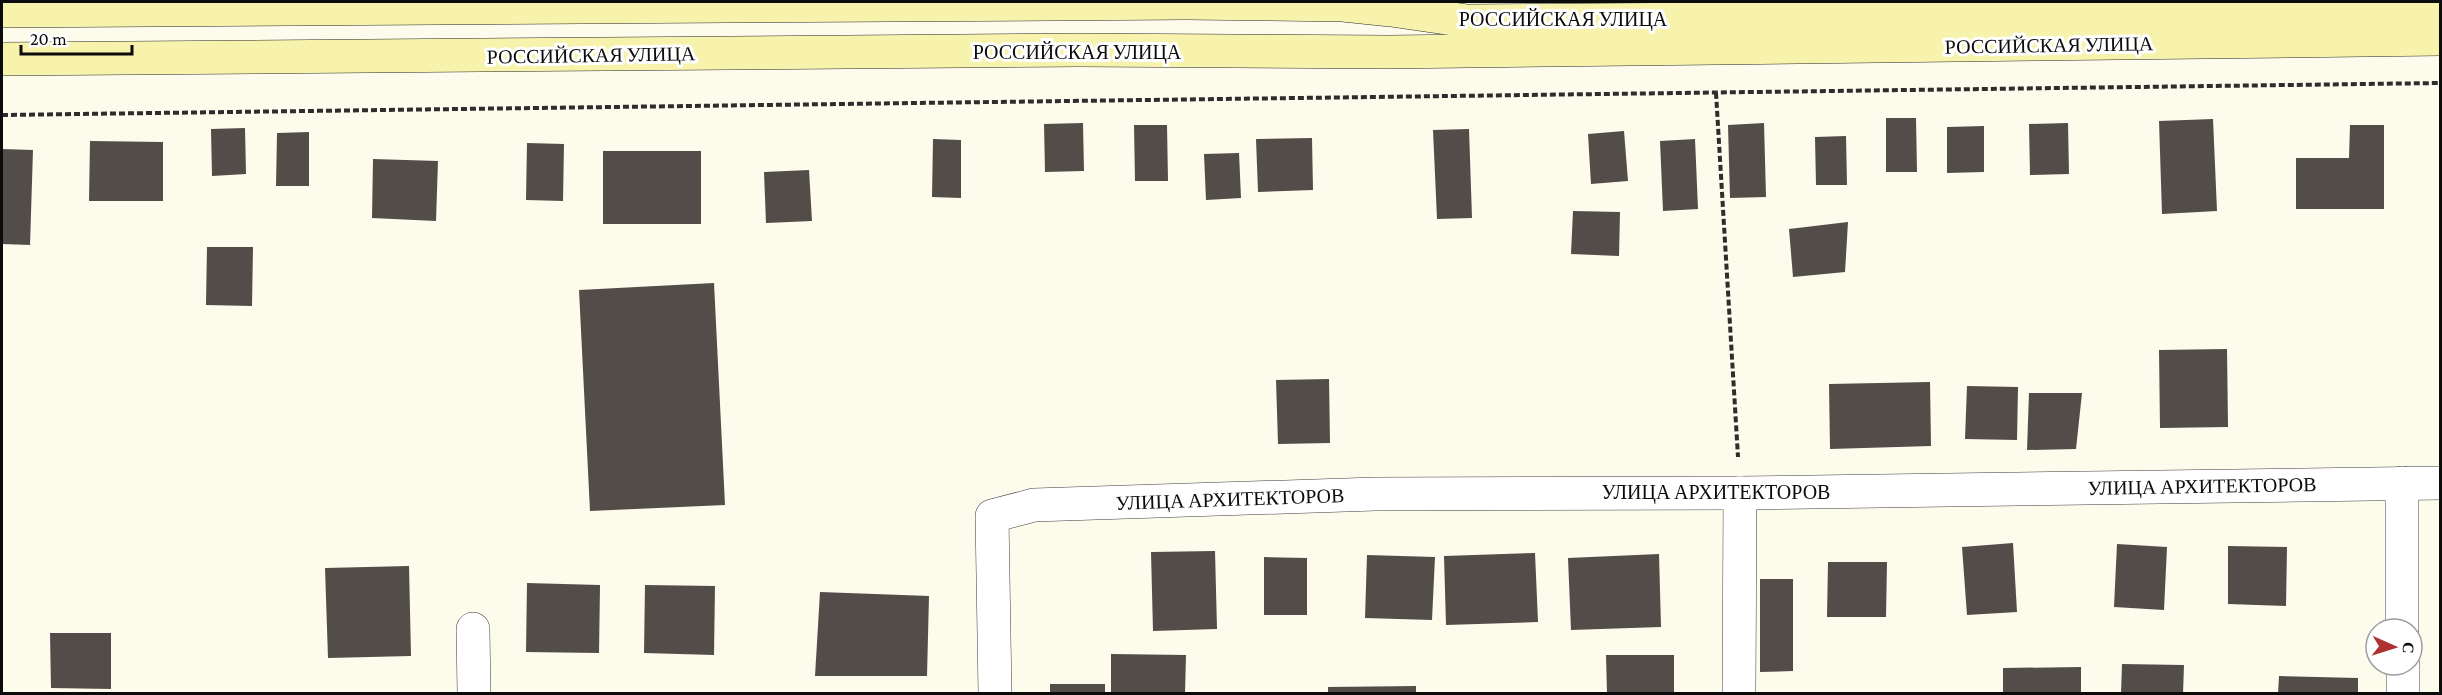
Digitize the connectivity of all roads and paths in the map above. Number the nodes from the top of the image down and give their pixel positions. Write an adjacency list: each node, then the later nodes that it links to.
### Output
1 (1343, 3): 2 (main road, РОССИЙСКАЯ УЛИЦА); 3 (main road, РОССИЙСКАЯ УЛИЦА); 8 (main road)
2 (373, 5): 4 (main road, РОССИЙСКАЯ УЛИЦА); 10 (main road)
3 (1392, 6): 6 (main road, РОССИЙСКАЯ УЛИЦА); 9 (main road)
4 (2, 11)
5 (2440, 13): 6 (main road, РОССИЙСКАЯ УЛИЦА)
6 (2006, 22): 7 (main road, РОССИЙСКАЯ УЛИЦА); 9 (main road, РОССИЙСКАЯ УЛИЦА)
7 (2440, 39)
8 (1338, 52): 9 (main road, РОССИЙСКАЯ УЛИЦА); 10 (main road, РОССИЙСКАЯ УЛИЦА)
9 (1390, 52)
10 (373, 57): 11 (main road, РОССИЙСКАЯ УЛИЦА)
11 (2, 59)
12 (2440, 83): 13 (path)
13 (1716, 93): 14 (path); 17 (path)
14 (2, 115)
15 (2402, 483): 16 (street, УЛИЦА АРХИТЕКТОРОВ); 17 (street, УЛИЦА АРХИТЕКТОРОВ); 18 (street)
16 (2440, 483)
17 (1740, 493): 22 (street, УЛИЦА АРХИТЕКТОРОВ); 23 (street)
18 (2402, 617)
19 (473, 629): 21 (street)
20 (2403, 677): 24 (street)
21 (474, 693)
22 (995, 693)
23 (1739, 693)
24 (2403, 693)

